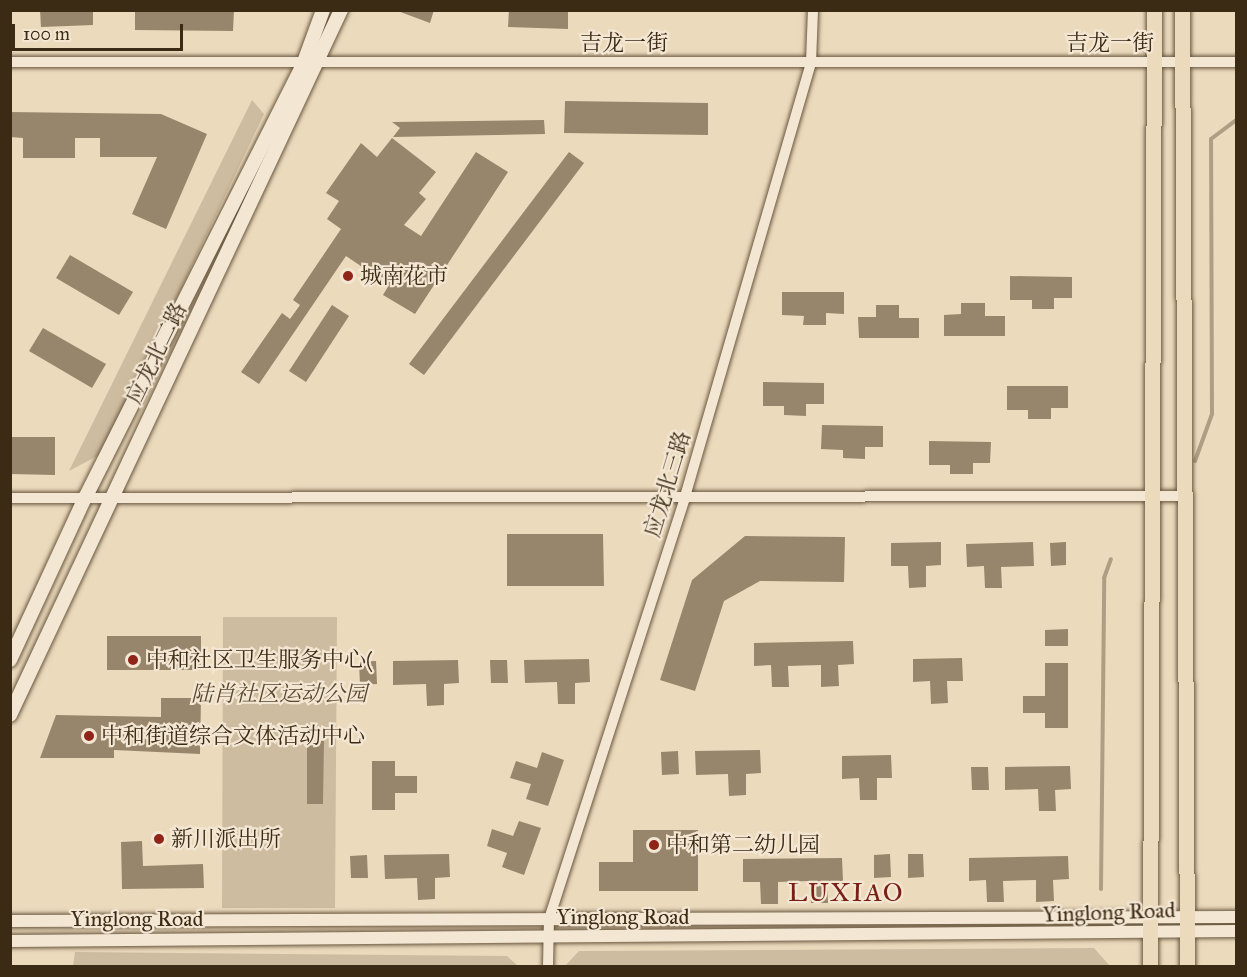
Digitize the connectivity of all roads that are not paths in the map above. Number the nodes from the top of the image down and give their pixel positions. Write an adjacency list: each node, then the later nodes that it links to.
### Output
1 (323, 10): 7 (main road, 应龙北二路)
2 (341, 10): 8 (main road, 应龙北二路)
3 (813, 10): 9 (street, 应龙北三路)
4 (1154, 10): 10 (main road)
5 (1182, 10): 11 (main road)
6 (10, 62): 7 (street, 吉龙一街)
7 (304, 62): 8 (street, 吉龙一街); 16 (main road, 应龙北二路)
8 (319, 62): 9 (street, 吉龙一街); 17 (main road, 应龙北二路)
9 (811, 62): 10 (street, 吉龙一街); 18 (street, 应龙北三路)
10 (1153, 62): 11 (street, 吉龙一街); 14 (main road)
11 (1182, 62): 12 (street, 吉龙一街); 13 (main road)
12 (1236, 62)
13 (1185, 496): 14 (street); 25 (main road)
14 (1151, 497): 18 (street); 21 (main road)
15 (10, 498): 16 (street)
16 (85, 498): 17 (street); 19 (main road, 应龙北二路)
17 (110, 498): 18 (street); 20 (main road, 应龙北二路)
18 (684, 500): 23 (street, 应龙北三路)
19 (10, 660)
20 (10, 715)
21 (1150, 914): 23 (street, Yinglong Road); 25 (street, Yinglong Road); 27 (main road)
22 (1236, 917): 25 (street, Yinglong Road)
23 (549, 919): 24 (street, Yinglong Road); 28 (street, 应龙北三路)
24 (10, 921)
25 (1187, 924): 26 (street, Yinglong Road); 27 (street, Yinglong Road); 32 (main road)
26 (1236, 931)
27 (1150, 934): 28 (street, Yinglong Road); 31 (main road)
28 (548, 938): 29 (street, Yinglong Road); 30 (street, 应龙北三路)
29 (10, 941)
30 (548, 966)
31 (1150, 966)
32 (1187, 966)

